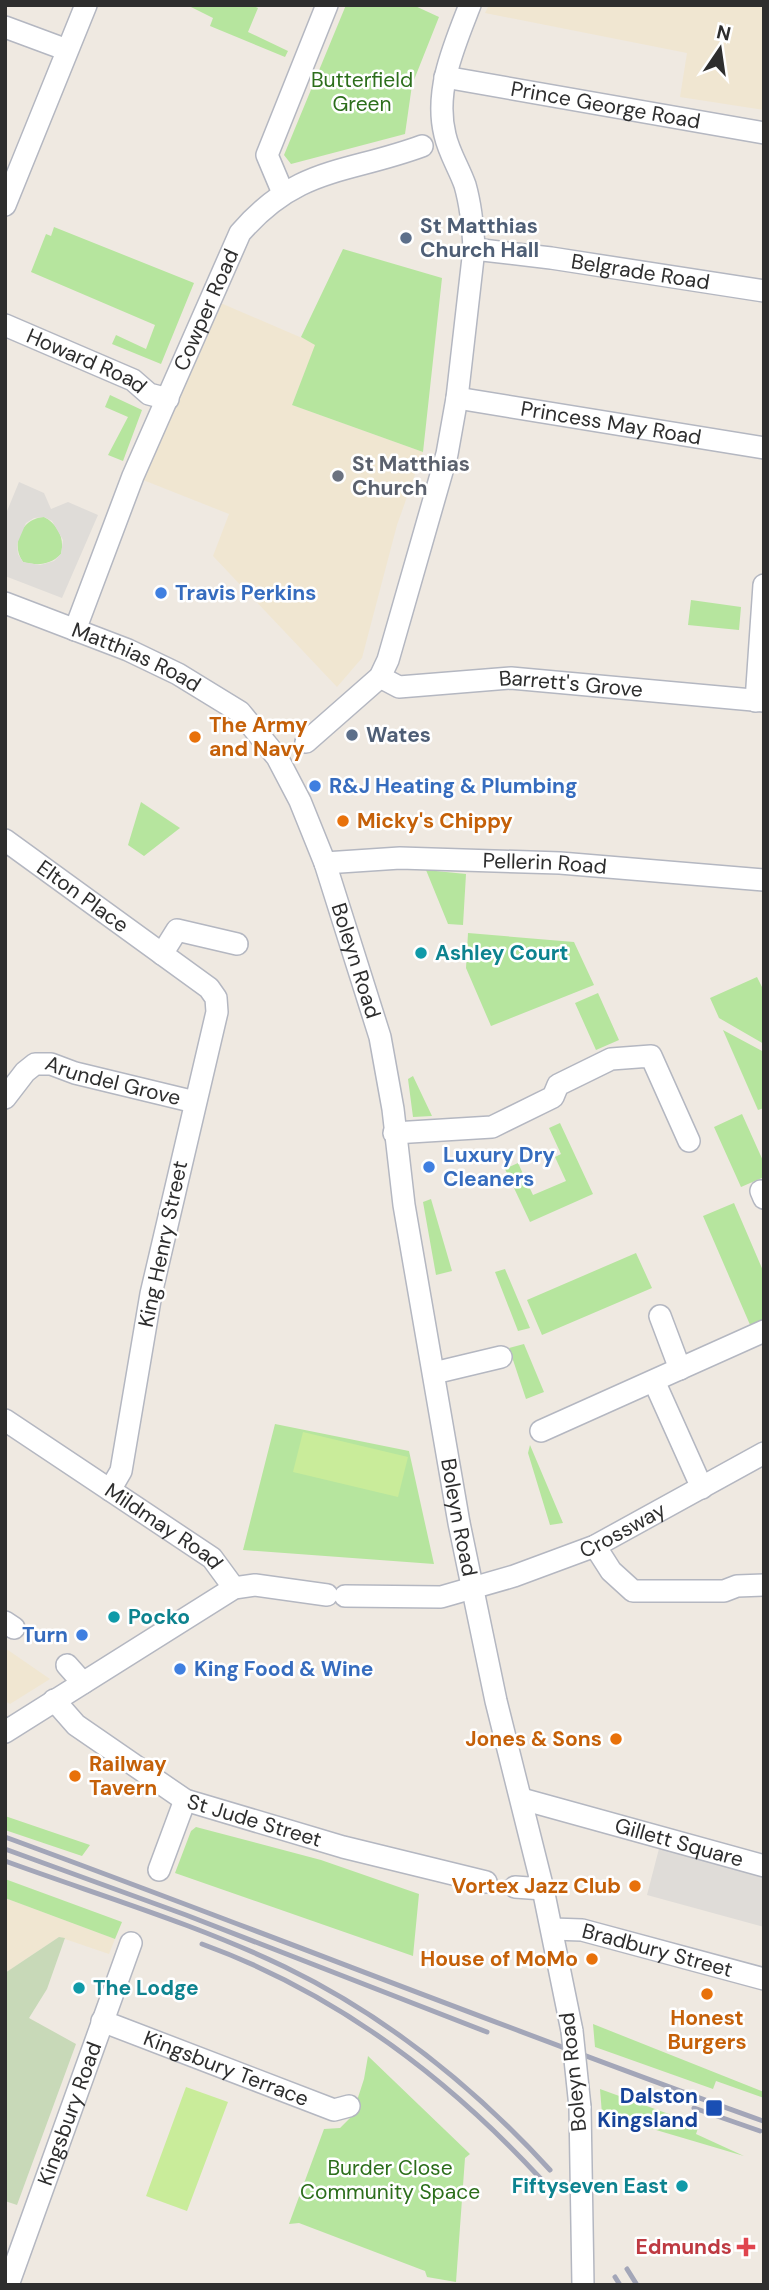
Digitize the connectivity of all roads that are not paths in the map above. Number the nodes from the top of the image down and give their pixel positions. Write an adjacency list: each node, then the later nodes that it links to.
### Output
1 (86, 5): 5 (street)
2 (327, 5): 9 (street)
3 (470, 5): 6 (street)
4 (5, 27): 5 (street)
5 (67, 50): 10 (street)
6 (445, 77): 7 (street, Prince George Road); 11 (street)
7 (764, 133)
8 (422, 146): 9 (street, Cowper Road)
9 (283, 192): 15 (street, Cowper Road)
10 (5, 205)
11 (474, 249): 12 (street, Belgrade Road); 14 (street)
12 (764, 291)
13 (5, 325): 15 (street, Howard Road)
14 (457, 398): 16 (street, Princess May Road); 21 (street)
15 (168, 399): 20 (street, Cowper Road)
16 (764, 448)
17 (764, 585): 19 (street)
18 (5, 603): 20 (street, Matthias Road)
19 (763, 618): 22 (street)
20 (75, 630): 24 (street, Matthias Road)
21 (380, 677): 22 (street, Barrett's Grove); 23 (street)
22 (760, 701)
23 (306, 742)
24 (280, 763): 26 (street, Boleyn Road)
25 (5, 840): 29 (street, Elton Place)
26 (325, 863): 27 (street, Pellerin Road); 33 (street, Boleyn Road)
27 (764, 880)
28 (237, 944): 29 (street)
29 (162, 954): 30 (street, Elton Place)
30 (216, 998): 32 (street, King Henry Street)
31 (5, 1098): 32 (street, Arundel Grove)
32 (195, 1102): 45 (street, King Henry Street)
33 (394, 1133): 34 (street); 39 (street, Boleyn Road)
34 (689, 1141)
35 (660, 1317): 38 (street)
36 (764, 1331): 38 (street)
37 (500, 1357): 39 (street)
38 (680, 1369): 40 (street)
39 (435, 1373): 49 (street, Boleyn Road)
40 (654, 1381): 42 (street); 44 (street)
41 (5, 1420): 45 (street, Mildmay Road)
42 (541, 1431)
43 (764, 1453): 44 (street, Crossway)
44 (702, 1488): 46 (street, Crossway)
45 (110, 1490): 48 (street, Mildmay Road)
46 (595, 1546): 47 (street); 49 (street, Crossway)
47 (764, 1585)
48 (234, 1588): 49 (street, Mildmay Road); 51 (street)
49 (473, 1589): 54 (street, Boleyn Road)
50 (67, 1665): 51 (street)
51 (82, 1683): 52 (street)
52 (54, 1700): 53 (street); 55 (street, St Jude Street)
53 (5, 1732)
54 (522, 1799): 56 (street, Gillett Square); 60 (street, Boleyn Road)
55 (185, 1800): 57 (street); 58 (street, St Jude Street)
56 (764, 1866)
57 (159, 1870)
58 (485, 1882)
59 (515, 1887): 60 (street)
60 (543, 1889): 61 (street, Boleyn Road)
61 (552, 1929): 63 (street, Bradbury Street); 67 (street, Boleyn Road, bridge)
62 (131, 1943): 64 (street, Kingsbury Road)
63 (764, 1979)
64 (102, 2021): 65 (street, Kingsbury Terrace); 66 (street, Kingsbury Road)
65 (349, 2106)
66 (8, 2285)
67 (583, 2285)

